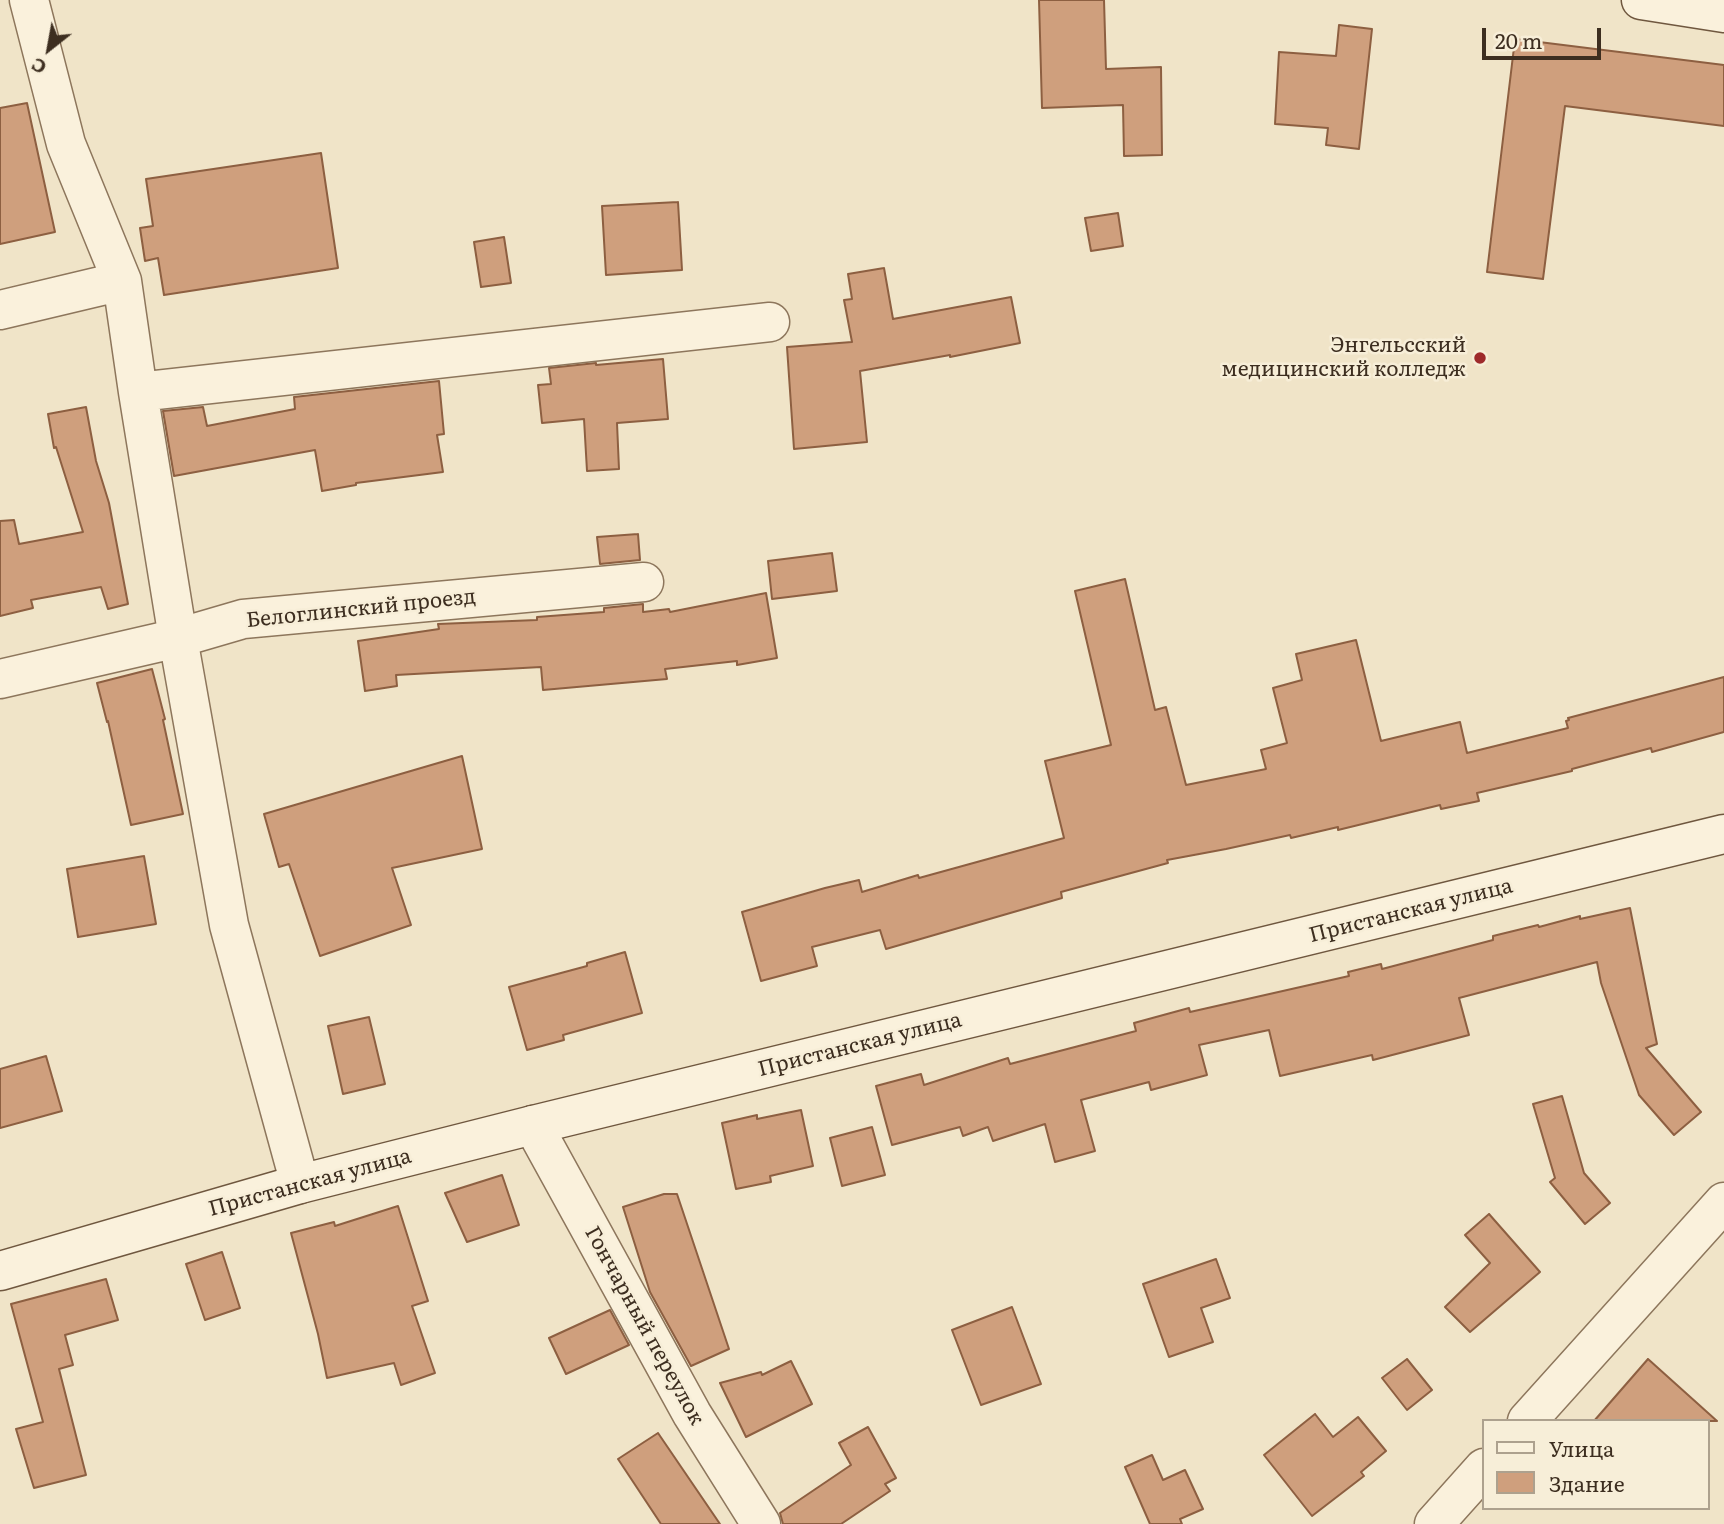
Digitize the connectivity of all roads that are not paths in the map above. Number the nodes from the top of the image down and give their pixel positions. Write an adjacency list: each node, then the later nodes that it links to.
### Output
1 (30, 0): 4 (street)
2 (1641, 0): 3 (street)
3 (1724, 13)
4 (122, 281): 5 (street); 7 (street)
5 (0, 310)
6 (770, 322): 7 (street)
7 (138, 392): 9 (street)
8 (644, 582): 9 (street, Белоглинский проезд)
9 (177, 638): 10 (street, Белоглинский проезд); 13 (street)
10 (0, 679)
11 (1724, 834): 12 (street, Пристанская улица)
12 (533, 1125): 13 (street, Пристанская улица); 18 (street, Гончарный переулок)
13 (300, 1184): 15 (street, Пристанская улица)
14 (1724, 1202): 16 (street)
15 (0, 1271)
16 (1529, 1419)
17 (1482, 1470): 19 (street)
18 (761, 1524)
19 (1434, 1524)

